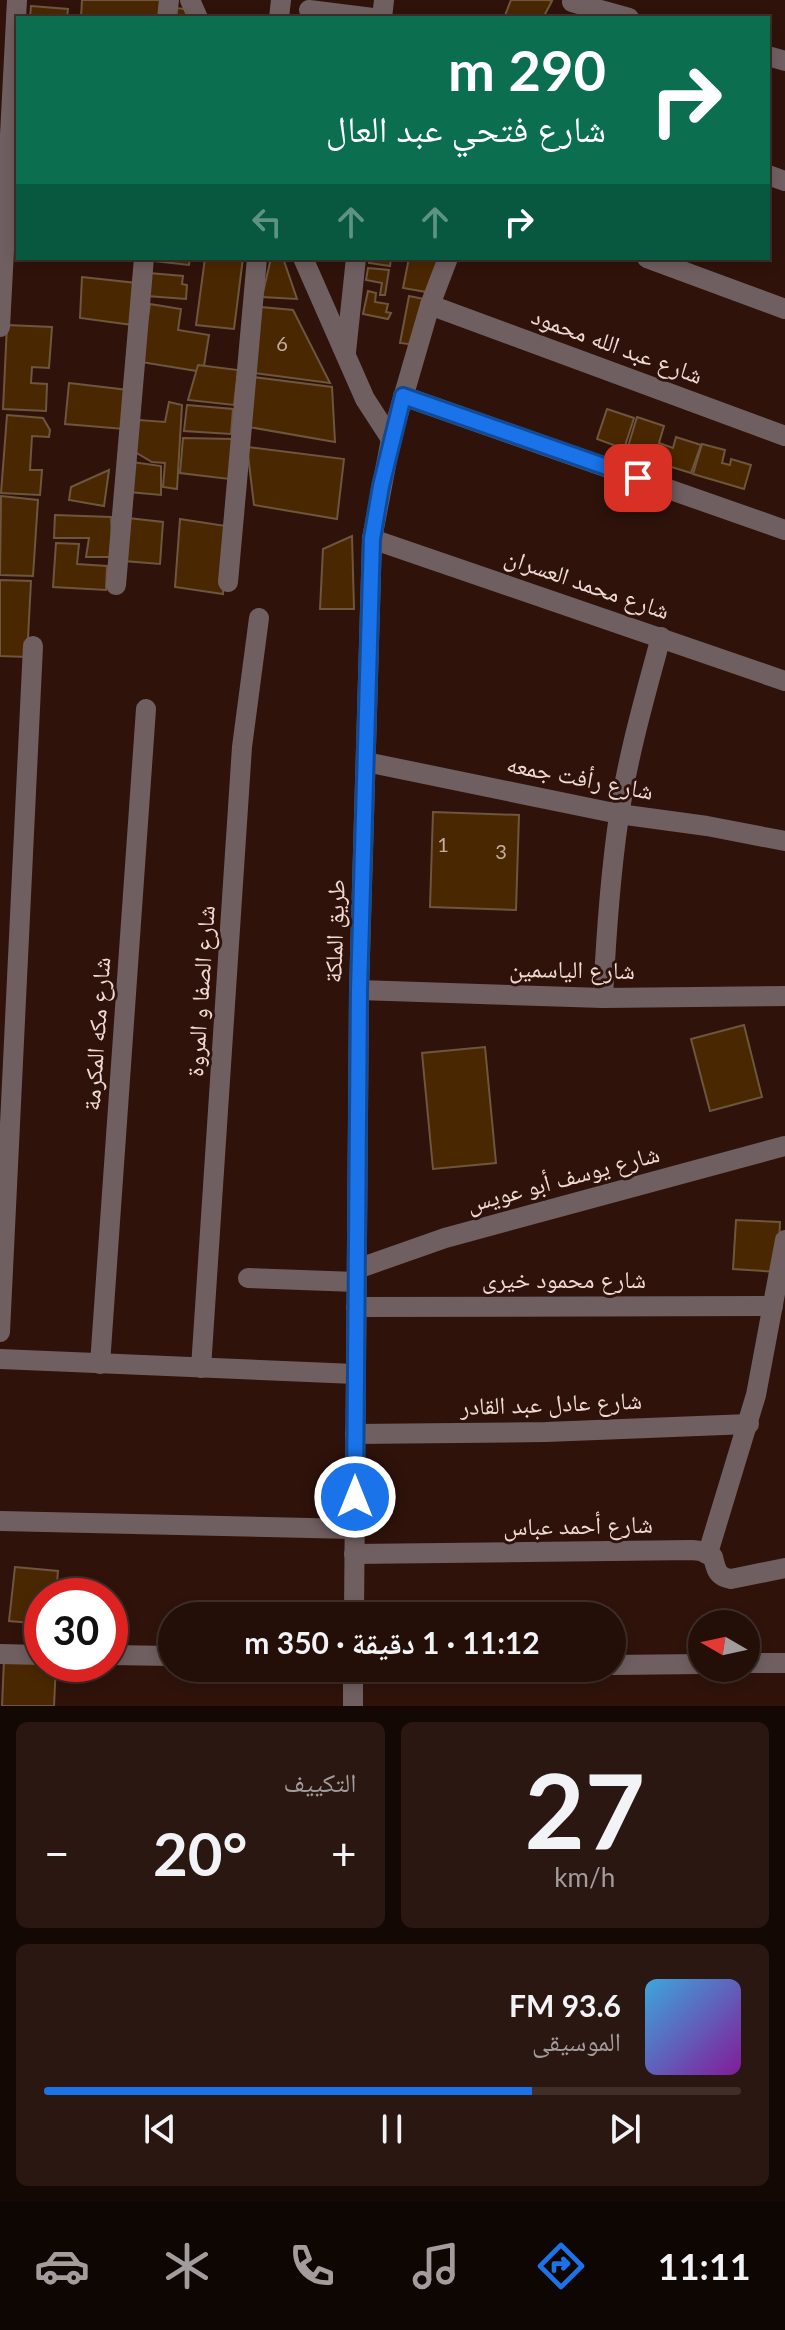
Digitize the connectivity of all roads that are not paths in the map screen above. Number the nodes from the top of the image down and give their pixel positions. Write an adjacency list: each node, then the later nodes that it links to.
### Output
1 (569, 7): 4 (street)
2 (309, 10): 3 (street)
3 (357, 16)
4 (618, 16)
5 (16, 19): 14 (street)
6 (144, 260): 22 (street)
7 (257, 260): 21 (street)
8 (304, 260): 15 (street)
9 (356, 260): 15 (street)
10 (447, 260): 12 (street, طريق الملكة)
11 (652, 260): 13 (street)
12 (430, 305): 16 (street, طريق الملكة); 17 (street, شارع عبد الله محمود)
13 (785, 309)
14 (0, 327)
15 (345, 356): 18 (street)
16 (403, 396): 18 (street, طريق الملكة); 19 (street)
17 (785, 436)
18 (391, 439): 20 (street, طريق الملكة)
19 (785, 530)
20 (372, 539): 24 (street, شارع محمد العسران); 28 (street, طريق الملكة)
21 (228, 582)
22 (116, 585)
23 (259, 618): 44 (street, شارع الصفا و المروة)
24 (661, 637): 26 (street, شارع محمد العسران); 29 (street)
25 (33, 646): 40 (street)
26 (785, 681)
27 (146, 709): 43 (street, شارع مكه المكرمة)
28 (366, 762): 29 (street, شارع رأفت جمعه); 31 (street, طريق الملكة)
29 (619, 814): 30 (street, شارع رأفت جمعه); 33 (street)
30 (785, 841)
31 (359, 990): 33 (street, شارع الياسمين); 36 (street, طريق الملكة)
32 (785, 996): 33 (street, شارع الياسمين)
33 (603, 998)
34 (785, 1146): 36 (street, شارع يوسف أبو عويس)
35 (785, 1240): 38 (street)
36 (356, 1276): 37 (street); 39 (street, طريق الملكة)
37 (248, 1278)
38 (773, 1306): 39 (street, شارع محمود خيرى); 41 (street)
39 (356, 1307): 45 (street, طريق الملكة)
40 (0, 1332)
41 (775, 1346): 46 (street)
42 (0, 1359): 43 (street)
43 (100, 1364): 44 (street)
44 (201, 1368): 45 (street)
45 (355, 1374): 47 (street, طريق الملكة)
46 (749, 1424): 47 (street, شارع عادل عبد القادر); 50 (street)
47 (355, 1434): 49 (street, طريق الملكة)
48 (0, 1521): 49 (street)
49 (354, 1529): 51 (street, طريق الملكة)
50 (708, 1553): 51 (street, شارع أحمد عباس); 52 (street)
51 (354, 1554): 53 (street, طريق الملكة)
52 (785, 1568)
53 (354, 1602)
54 (0, 1654): 55 (street)
55 (24, 1655)
56 (128, 1655): 57 (street)
57 (158, 1656)
58 (760, 1663): 59 (street)
59 (785, 1663)
60 (688, 1664): 61 (street)
61 (626, 1665)
62 (353, 1682): 63 (street)
63 (353, 1706)

